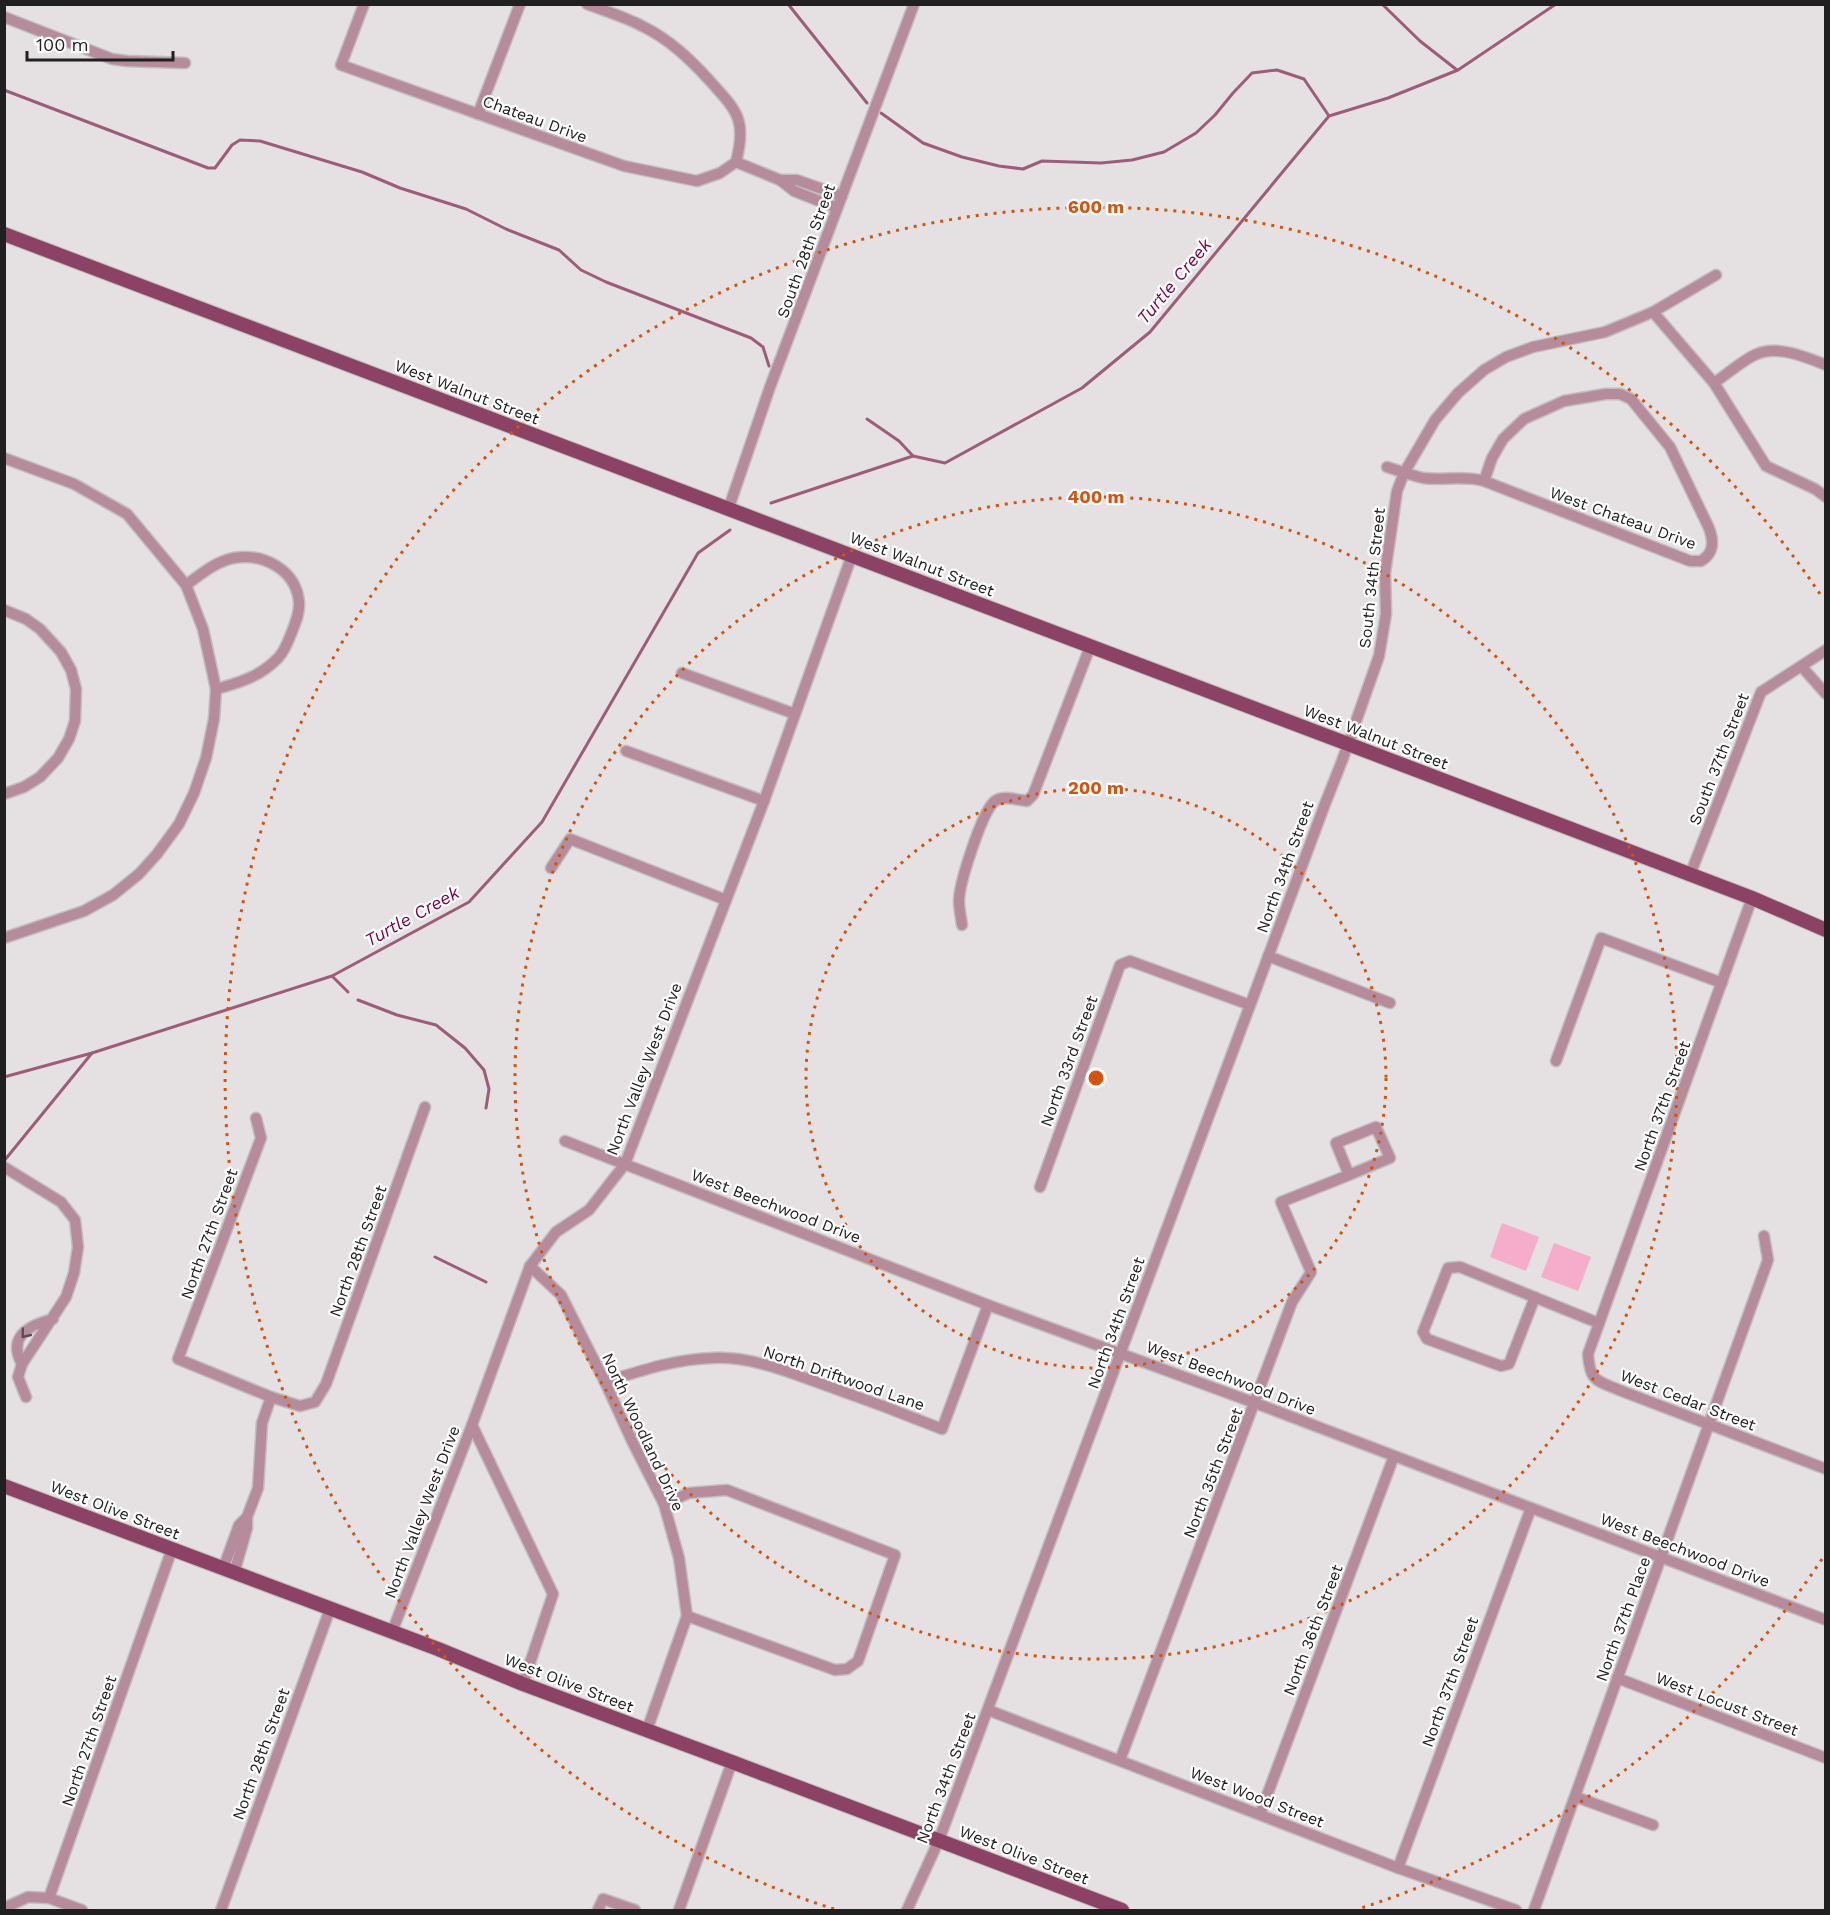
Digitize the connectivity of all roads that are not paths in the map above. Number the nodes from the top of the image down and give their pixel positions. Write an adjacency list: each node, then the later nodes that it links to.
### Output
1 (363, 4): 7 (street, Chateau Drive)
2 (520, 4): 7 (street)
3 (586, 4): 8 (street)
4 (915, 4): 10 (street, South 28th Street)
5 (4, 17): 6 (street)
6 (184, 63)
7 (478, 114): 8 (street, Chateau Drive)
8 (736, 162): 9 (street)
9 (780, 180): 10 (street); 11 (street)
10 (842, 196): 11 (street, South 28th Street)
11 (837, 208): 22 (street, South 28th Street)
12 (4, 234): 22 (main road, West Walnut Street)
13 (1716, 275): 14 (street, South 34th Street)
14 (1653, 312): 16 (street); 19 (street, South 34th Street)
15 (1826, 365): 16 (street)
16 (1714, 383): 21 (street)
17 (4, 458): 24 (street)
18 (1387, 467): 19 (street, West Chateau Drive)
19 (1404, 472): 20 (street, West Chateau Drive); 33 (street, South 34th Street)
20 (1484, 482): 20 (street, West Chateau Drive)
21 (1826, 497)
22 (728, 510): 23 (main road, West Walnut Street)
23 (852, 555): 26 (main road, West Walnut Street); 32 (street, North Valley West Drive)
24 (186, 585): 30 (street); 30 (street)
25 (4, 610): 35 (street)
26 (1090, 647): 33 (main road, West Walnut Street); 41 (street)
27 (1826, 650): 28 (street, South 37th Street)
28 (1802, 667): 31 (street); 38 (street, South 37th Street)
29 (682, 673): 32 (street)
30 (216, 689): 43 (street)
31 (1826, 694)
32 (795, 714): 36 (street, North Valley West Drive)
33 (1348, 744): 38 (main road, West Walnut Street); 44 (street, North 34th Street)
34 (626, 751): 36 (street)
35 (4, 794)
36 (764, 801): 40 (street, North Valley West Drive)
37 (551, 868): 40 (street)
38 (1690, 875): 39 (main road, West Walnut Street)
39 (1752, 898): 42 (main road, West Walnut Street); 45 (street, North 37th Street)
40 (726, 900): 52 (street, North Valley West Drive)
41 (962, 925)
42 (1826, 930)
43 (4, 938)
44 (1268, 956): 46 (street); 47 (street, North 34th Street)
45 (1722, 983): 48 (street); 61 (street, North 37th Street)
46 (1390, 1003)
47 (1250, 1005): 55 (street, North 33rd Street); 62 (street, North 34th Street)
48 (1556, 1061)
49 (425, 1107): 66 (street, North 28th Street)
50 (256, 1118): 66 (street, North 27th Street)
51 (566, 1141): 52 (street, West Beechwood Drive)
52 (625, 1164): 57 (street, North Valley West Drive); 59 (street, West Beechwood Drive)
53 (4, 1167): 60 (street)
54 (1349, 1175): 54 (street, North 35th Street); 67 (street, North 35th Street)
55 (1040, 1187)
56 (1764, 1236): 69 (street, North 37th Place)
57 (530, 1266): 64 (street, North Woodland Drive); 68 (street, North Valley West Drive)
58 (1535, 1297): 58 (street); 61 (street)
59 (988, 1305): 62 (street, West Beechwood Drive); 64 (street, North Driftwood Lane)
60 (53, 1319): 63 (street); 63 (street, one-way to 63)
61 (1599, 1323): 69 (street, West Cedar Street)
62 (1122, 1353): 67 (street, West Beechwood Drive); 84 (street, North 34th Street)
63 (22, 1364): 65 (street)
64 (605, 1382): 73 (street, North Woodland Drive)
65 (26, 1397)
66 (271, 1397): 77 (street)
67 (1255, 1403): 70 (street, West Beechwood Drive); 87 (street, North 35th Street)
68 (472, 1425): 81 (street, North Valley West Drive); 83 (street)
69 (1710, 1425): 71 (street, West Cedar Street); 76 (street, North 37th Place)
70 (1394, 1456): 74 (street, West Beechwood Drive); 90 (street, North 36th Street)
71 (1826, 1469)
72 (4, 1486): 75 (main road, West Olive Street)
73 (664, 1504): 79 (street, North Woodland Drive); 79 (street)
74 (1531, 1508): 76 (street, West Beechwood Drive); 93 (street, North 37th Street)
75 (172, 1549): 77 (main road, West Olive Street); 94 (street, North 27th Street)
76 (1662, 1557): 80 (street, West Beechwood Drive); 82 (street, North 37th Place)
77 (229, 1571): 78 (main road, West Olive Street)
78 (330, 1608): 81 (main road, West Olive Street); 97 (street, North 28th Street)
79 (687, 1616): 85 (street, North Woodland Drive)
80 (1826, 1620)
81 (392, 1632): 83 (main road, West Olive Street)
82 (1617, 1678): 86 (street, West Locust Street); 89 (street, North 37th Place)
83 (523, 1684): 85 (main road, West Olive Street)
84 (988, 1710): 87 (street, West Wood Street); 92 (street, North 34th Street)
85 (646, 1730): 88 (main road, West Olive Street)
86 (1826, 1758)
87 (1120, 1760): 90 (street, West Wood Street)
88 (732, 1762): 92 (main road, West Olive Street); 100 (street)
89 (1576, 1797): 91 (street); 104 (street, North 37th Place)
90 (1260, 1814): 93 (street, West Wood Street)
91 (1653, 1826)
92 (939, 1840): 101 (street, North 34th Street); 102 (main road, West Olive Street)
93 (1398, 1868): 103 (street, West Wood Street)
94 (50, 1898): 95 (street); 96 (street)
95 (4, 1908)
96 (82, 1911)
97 (221, 1911)
98 (598, 1911): 99 (street)
99 (635, 1911)
100 (679, 1911)
101 (907, 1911)
102 (1122, 1911)
103 (1516, 1911)
104 (1534, 1911)

